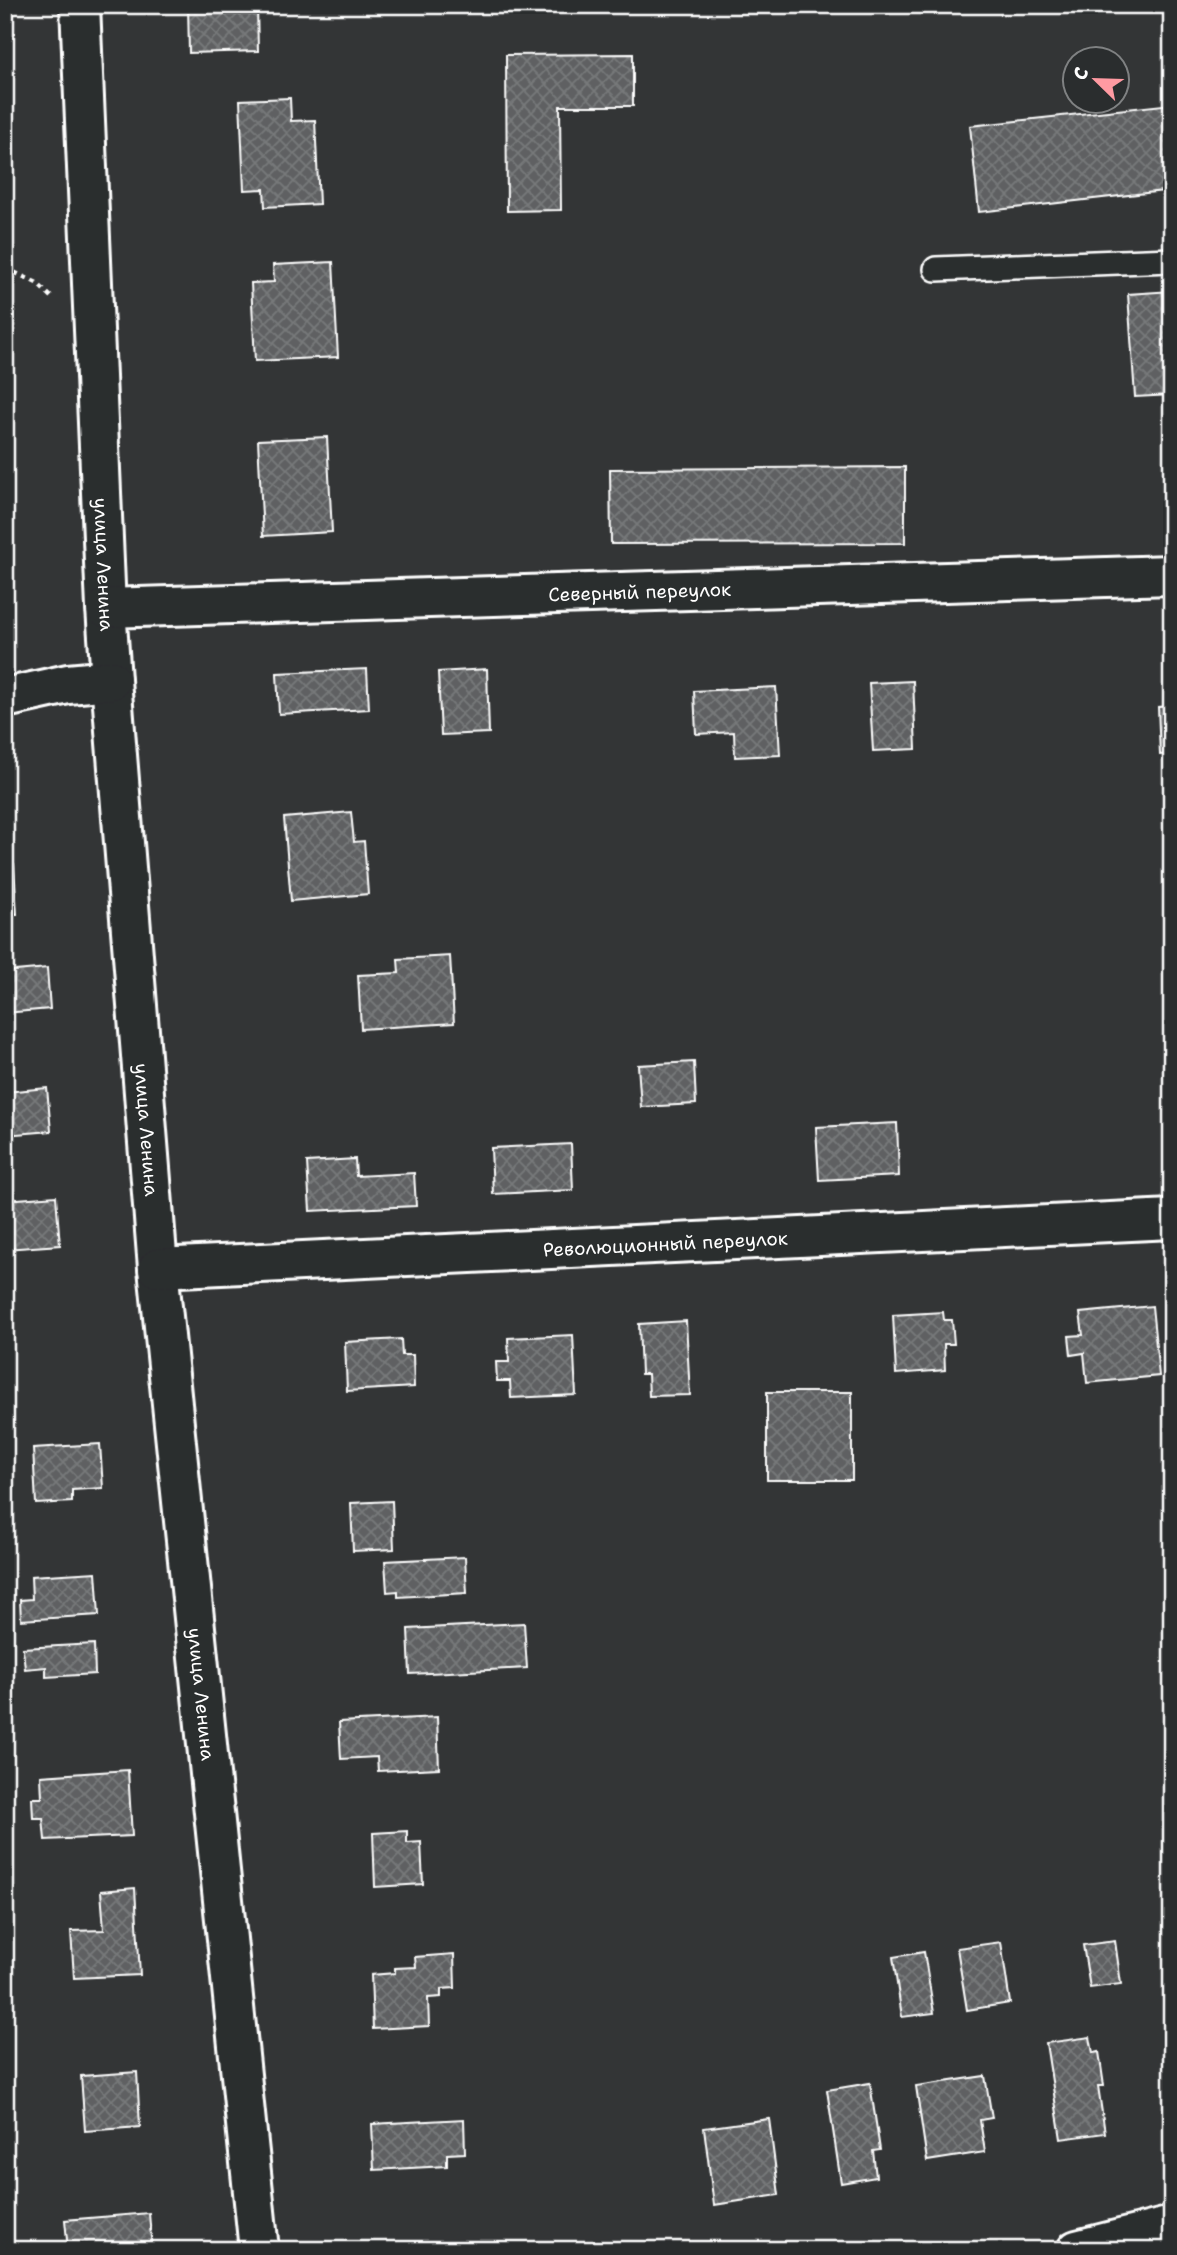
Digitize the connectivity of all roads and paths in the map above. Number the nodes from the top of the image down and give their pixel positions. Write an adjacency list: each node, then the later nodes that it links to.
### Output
1 (80, 5): 5 (street, улица Ленина)
2 (1172, 260): 3 (lane)
3 (936, 270)
4 (1172, 575): 5 (street, Северный переулок)
5 (106, 608): 6 (street, улица Ленина)
6 (111, 680): 7 (street); 9 (street, улица Ленина)
7 (5, 698)
8 (1172, 1219): 9 (street, Революционный переулок)
9 (158, 1268): 11 (street, улица Ленина)
10 (1172, 2226): 12 (street)
11 (258, 2250)
12 (1077, 2250)

